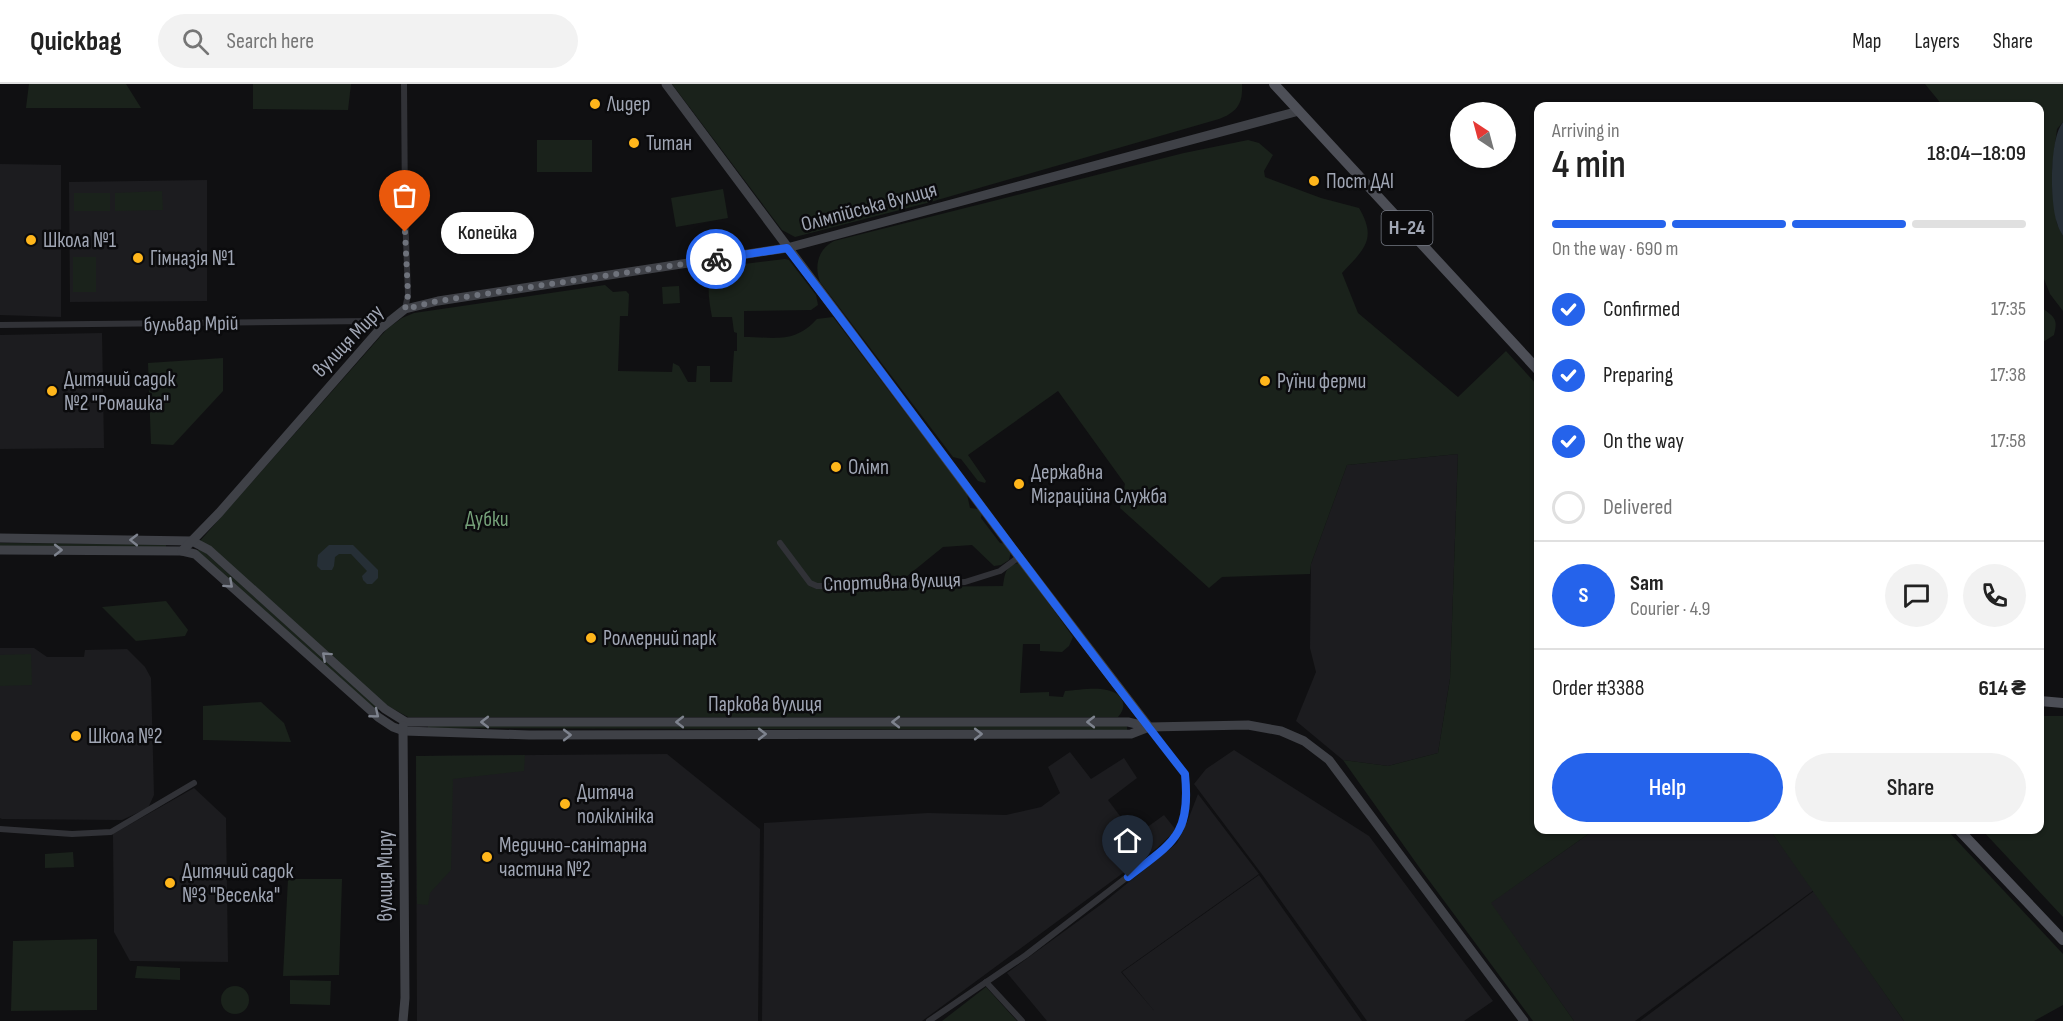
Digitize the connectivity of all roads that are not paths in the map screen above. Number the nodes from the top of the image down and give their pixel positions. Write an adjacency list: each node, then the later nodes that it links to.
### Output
1 (404, 84): 6 (street, вулиця Миру)
2 (666, 84): 5 (street)
3 (1274, 84): 4 (main road, Н-24)
4 (1299, 111): 5 (street, Олімпійська вулиця); 9 (main road, Н-24)
5 (787, 248): 6 (street, Олімпійська вулиця); 15 (street)
6 (405, 309): 8 (street, вулиця Миру)
7 (0, 325): 8 (street, бульвар Мрій)
8 (380, 330): 11 (street, вулиця Миру)
9 (1534, 366)
10 (0, 538): 11 (street, one-way to 10)
11 (192, 541): 14 (street, вулиця Миру); 18 (street, Паркова вулиця, one-way to 11)
12 (780, 543): 15 (street, Спортивна вулиця)
13 (0, 550): 14 (street, one-way to 14)
14 (182, 551): 20 (street, one-way to 20)
15 (1019, 557): 19 (street)
16 (2044, 701): 17 (main road)
17 (2063, 703)
18 (400, 718): 19 (street, Паркова вулиця, one-way to 18); 20 (street, вулиця Миру)
19 (1149, 727): 20 (street, Паркова вулиця, one-way to 19); 25 (street); 29 (street)
20 (404, 731): 26 (street, вулиця Миру)
21 (194, 783): 22 (street)
22 (0, 829)
23 (1963, 834): 24 (main road)
24 (2063, 940)
25 (986, 982): 27 (street); 28 (street)
26 (403, 1021)
27 (929, 1021)
28 (1022, 1021)
29 (1524, 1021)

